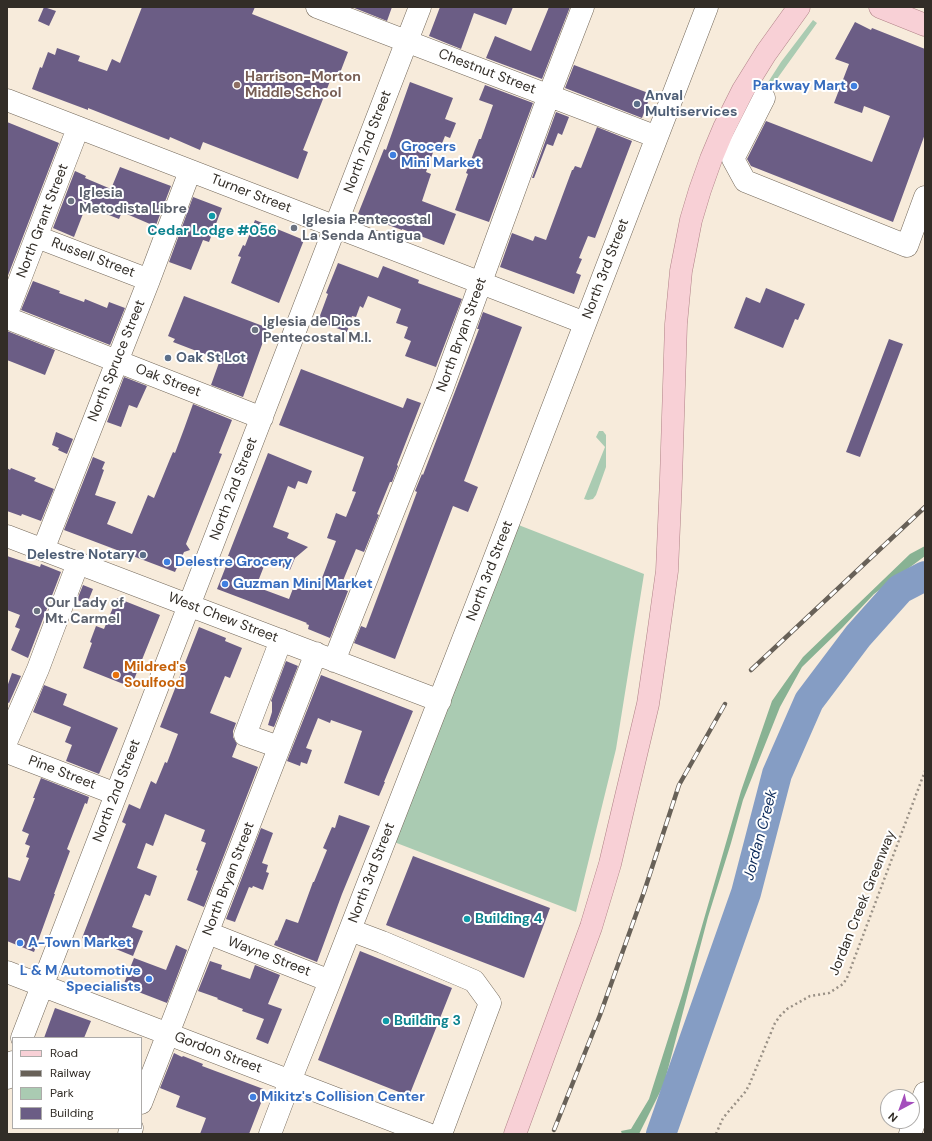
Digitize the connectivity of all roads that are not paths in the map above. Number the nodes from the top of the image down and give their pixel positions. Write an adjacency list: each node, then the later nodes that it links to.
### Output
1 (316, 7): 8 (street, Chestnut Street)
2 (420, 7): 8 (street, North 2nd Street)
3 (583, 7): 9 (street, North Bryan Street)
4 (707, 7): 13 (street, North 3rd Street)
5 (799, 7): 52 (main road)
6 (880, 7): 7 (main road)
7 (925, 24)
8 (406, 41): 9 (street, Chestnut Street); 16 (street, North 2nd Street)
9 (548, 96): 13 (street, Chestnut Street); 19 (street, North Bryan Street)
10 (764, 98): 15 (street)
11 (7, 100): 12 (street, Turner Street)
12 (78, 128): 14 (street, Turner Street); 17 (street, North Grant Street)
13 (657, 137): 22 (street, North 3rd Street)
14 (190, 171): 16 (street, Turner Street); 18 (street, North Spruce Street)
15 (925, 197)
16 (335, 227): 19 (street, Turner Street); 24 (street, North 2nd Street)
17 (37, 237): 18 (street, Russell Street); 20 (street, North Grant Street)
18 (149, 280): 23 (street, North Spruce Street)
19 (481, 283): 22 (street, Turner Street); 30 (street, North Bryan Street)
20 (7, 313)
21 (7, 318): 23 (street, Oak Street)
22 (585, 323): 31 (street, North 3rd Street)
23 (117, 361): 24 (street, Oak Street); 26 (street, North Spruce Street)
24 (262, 418): 28 (street, North 2nd Street)
25 (7, 536): 26 (street, West Chew Street)
26 (43, 550): 27 (street, West Chew Street)
27 (78, 563): 28 (street, West Chew Street); 32 (street)
28 (189, 605): 29 (street, West Chew Street); 35 (street, North 2nd Street)
29 (281, 640): 30 (street, West Chew Street); 33 (street)
30 (325, 657): 31 (street, West Chew Street); 33 (street, North Bryan Street)
31 (440, 701): 36 (street, North 3rd Street)
32 (7, 740)
33 (280, 747): 37 (street, North Bryan Street)
34 (7, 752): 35 (street, Pine Street)
35 (116, 794): 40 (street, North 2nd Street)
36 (350, 930): 39 (street, North 3rd Street); 51 (street)
37 (208, 933): 39 (street, Wayne Street); 41 (street, North Bryan Street)
38 (7, 972): 40 (street, Gordon Street)
39 (330, 981): 45 (street, North 3rd Street)
40 (42, 986): 41 (street, Gordon Street); 42 (street, North 2nd Street)
41 (168, 1034): 45 (street, Gordon Street); 47 (street, North Bryan Street)
42 (22, 1037)
43 (12, 1065): 44 (street)
44 (7, 1078)
45 (290, 1081): 48 (street, Gordon Street); 49 (street, North 3rd Street)
46 (925, 1093): 53 (street)
47 (142, 1100)
48 (388, 1127): 50 (street, Gordon Street)
49 (270, 1134)
50 (428, 1134)
51 (441, 1134)
52 (515, 1134)
53 (910, 1134)

